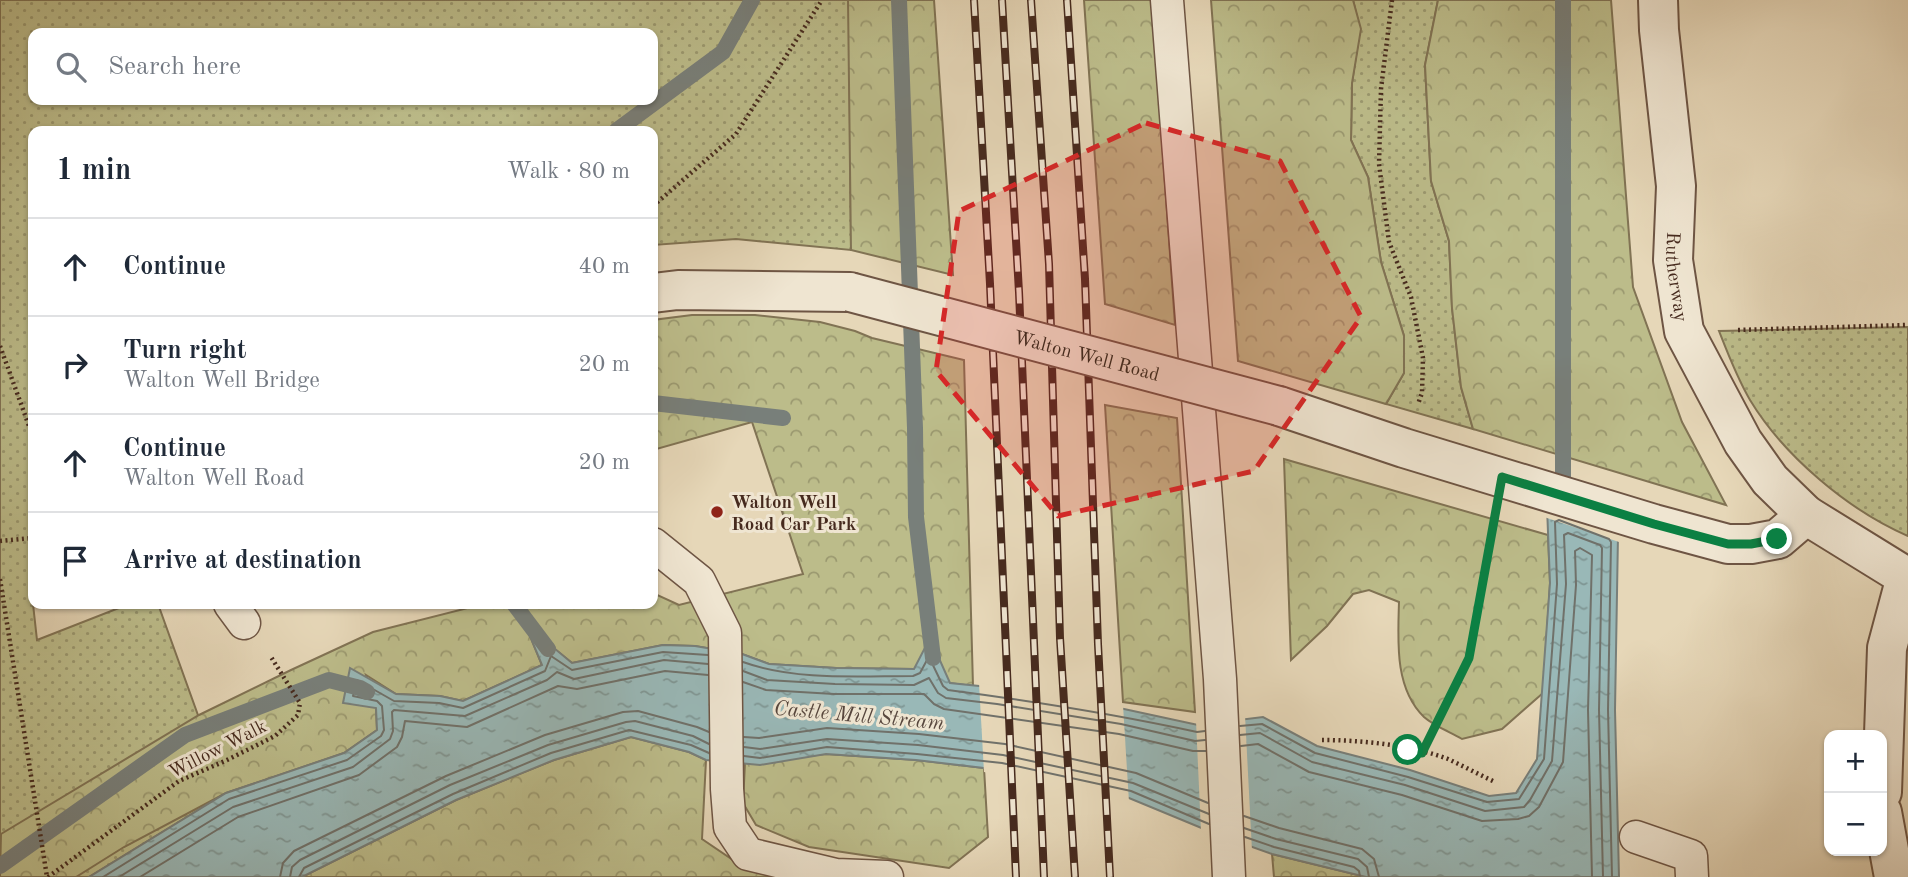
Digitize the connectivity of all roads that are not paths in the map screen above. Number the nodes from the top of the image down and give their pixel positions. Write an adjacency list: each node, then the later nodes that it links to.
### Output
1 (1167, 0): 11 (lane)
2 (1658, 0): 4 (street, Rutherway)
3 (658, 292): 4 (street, Walton Well Road, bridge)
4 (1806, 514): 6 (street)
5 (658, 548): 10 (lane)
6 (1907, 578): 7 (street)
7 (1884, 730)
8 (1636, 837): 12 (lane)
9 (1887, 839): 13 (street)
10 (887, 877)
11 (1229, 877)
12 (1692, 877)
13 (1894, 877)

